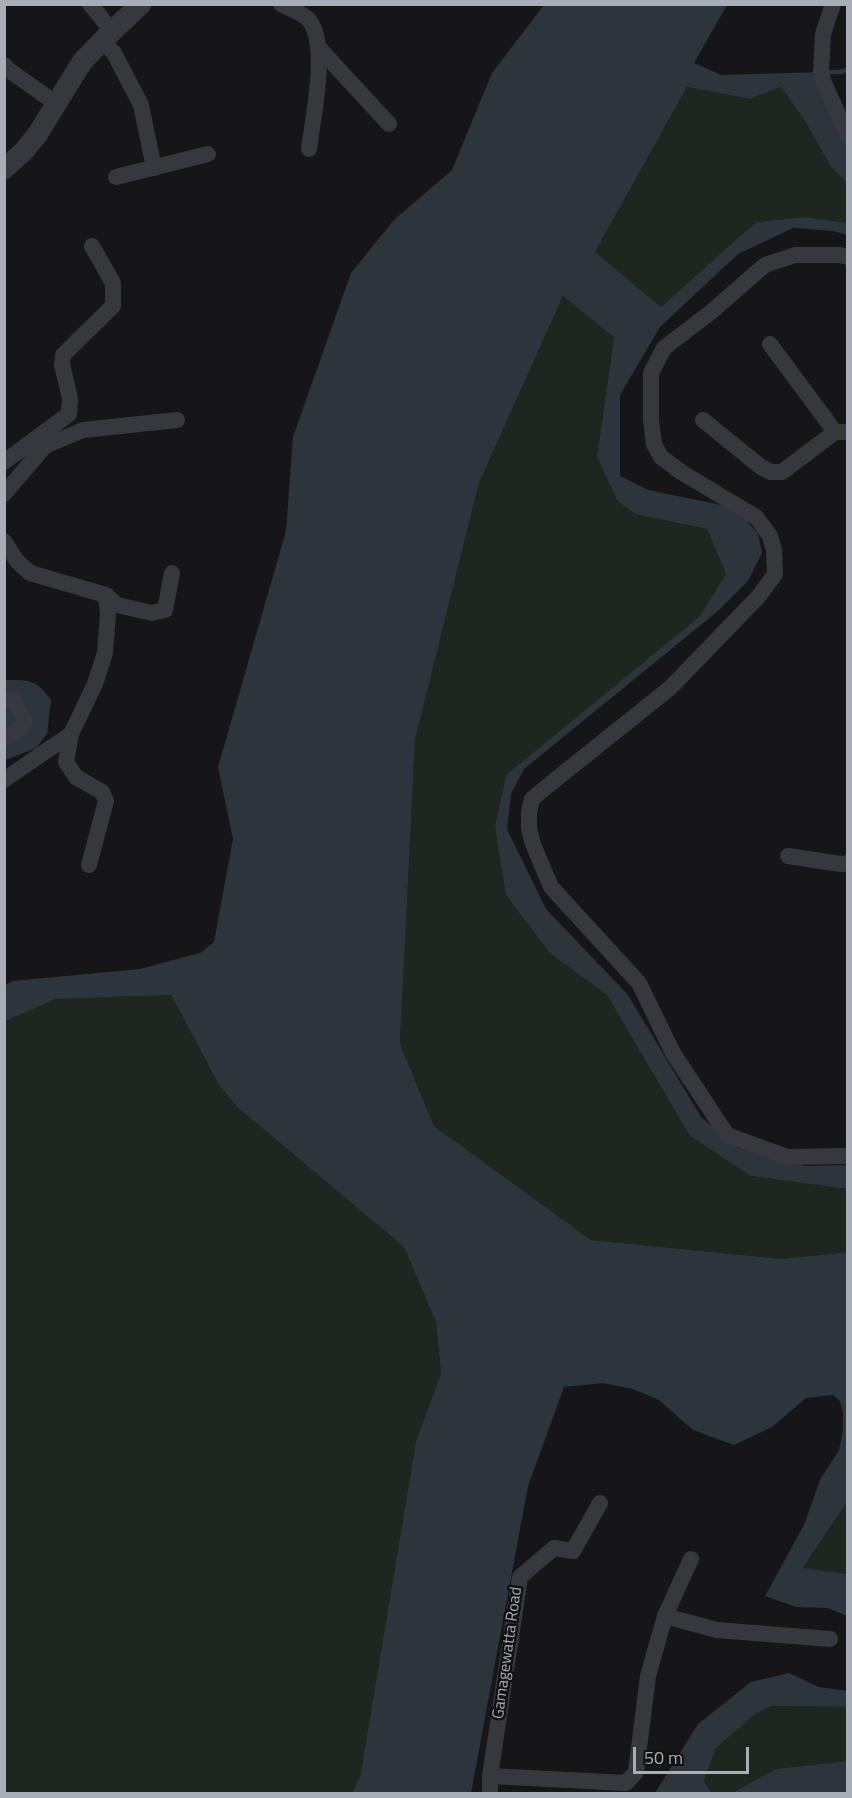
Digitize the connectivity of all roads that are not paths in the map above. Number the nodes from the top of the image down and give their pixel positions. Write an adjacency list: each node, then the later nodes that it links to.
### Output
1 (90, 4): 5 (street)
2 (141, 4): 5 (street)
3 (281, 4): 6 (street)
4 (833, 4): 10 (street)
5 (107, 36): 8 (street); 14 (street)
6 (318, 47): 9 (street); 11 (street)
7 (4, 65): 8 (street)
8 (57, 104): 13 (street)
9 (389, 124)
10 (848, 136)
11 (309, 149)
12 (208, 154): 14 (street)
13 (6, 164)
14 (154, 168): 15 (street)
15 (116, 177)
16 (92, 246): 22 (street)
17 (848, 257): 34 (street)
18 (770, 344): 21 (street)
19 (177, 420): 23 (street)
20 (703, 420): 21 (street)
21 (841, 432)
22 (4, 462)
23 (4, 494)
24 (4, 541): 26 (street)
25 (172, 573): 26 (street)
26 (106, 596): 28 (street)
27 (4, 698): 29 (street)
28 (71, 734): 30 (street); 33 (street)
29 (4, 739)
30 (4, 780)
31 (788, 856): 32 (street)
32 (848, 863)
33 (89, 865)
34 (848, 1156)
35 (600, 1503): 39 (street, Gamagewatta Road)
36 (691, 1559): 37 (street)
37 (665, 1616): 38 (street); 39 (street)
38 (830, 1639)
39 (490, 1776): 40 (street, Gamagewatta Road)
40 (490, 1794)

